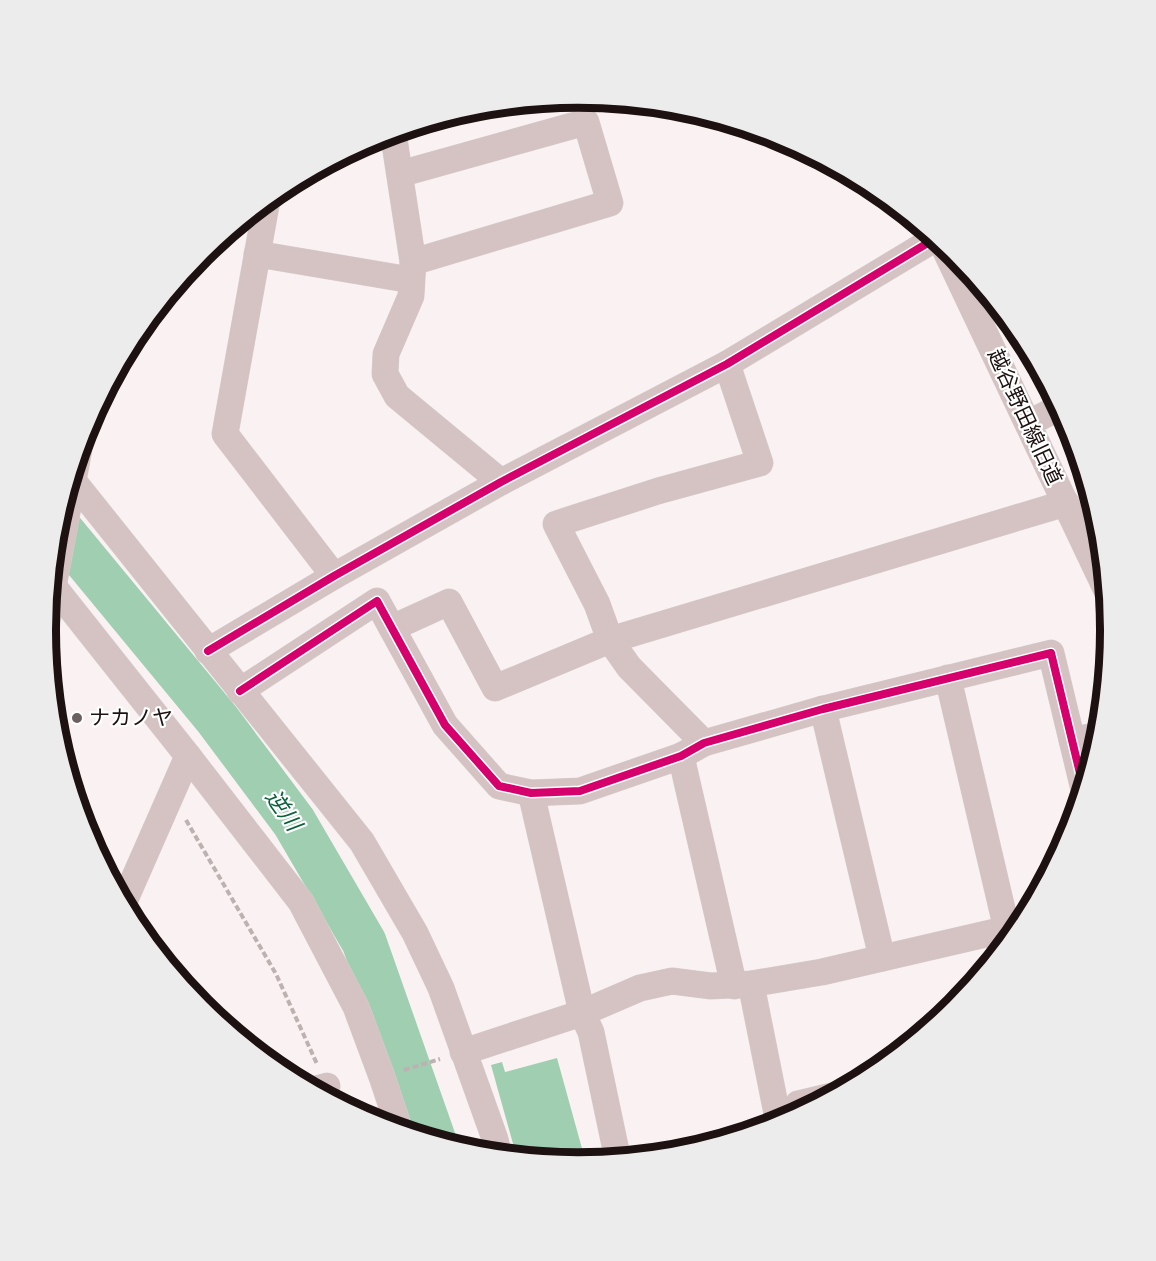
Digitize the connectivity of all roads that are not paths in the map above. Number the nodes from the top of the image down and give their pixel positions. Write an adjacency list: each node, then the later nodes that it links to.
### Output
1 (395, 142): 2 (street)
2 (400, 174): 6 (street); 6 (street)
3 (265, 213): 5 (street)
4 (928, 243): 8 (street)
5 (257, 254): 6 (street); 15 (street)
6 (412, 271): 11 (street)
7 (965, 280): 10 (street, 越谷野田線旧道)
8 (727, 364): 11 (street); 18 (street)
9 (1052, 411): 10 (street)
10 (1029, 423): 13 (street, 越谷野田線旧道)
11 (501, 482): 15 (street)
12 (75, 489): 19 (street)
13 (1066, 503): 14 (street, 越谷野田線旧道); 18 (street)
14 (1091, 535)
15 (334, 576): 19 (street)
16 (58, 587): 26 (street)
17 (392, 628): 18 (street); 21 (street); 29 (street)
18 (610, 640): 25 (street)
19 (208, 651): 21 (street)
20 (948, 678): 22 (street); 24 (street); 31 (street)
21 (240, 691): 36 (street)
22 (823, 709): 25 (street); 33 (street)
23 (1089, 737): 24 (street)
24 (1072, 740): 28 (street)
25 (704, 743): 27 (street)
26 (188, 756): 30 (street); 38 (street)
27 (681, 756): 29 (street); 34 (street)
28 (1080, 775)
29 (531, 793): 35 (street)
30 (127, 894)
31 (1012, 921)
32 (1006, 930): 33 (street)
33 (882, 958): 34 (street)
34 (742, 985): 35 (street); 37 (street)
35 (582, 1013): 36 (street); 40 (street)
36 (455, 1054): 39 (street)
37 (775, 1114)
38 (396, 1120)
39 (497, 1147)
40 (616, 1152)

